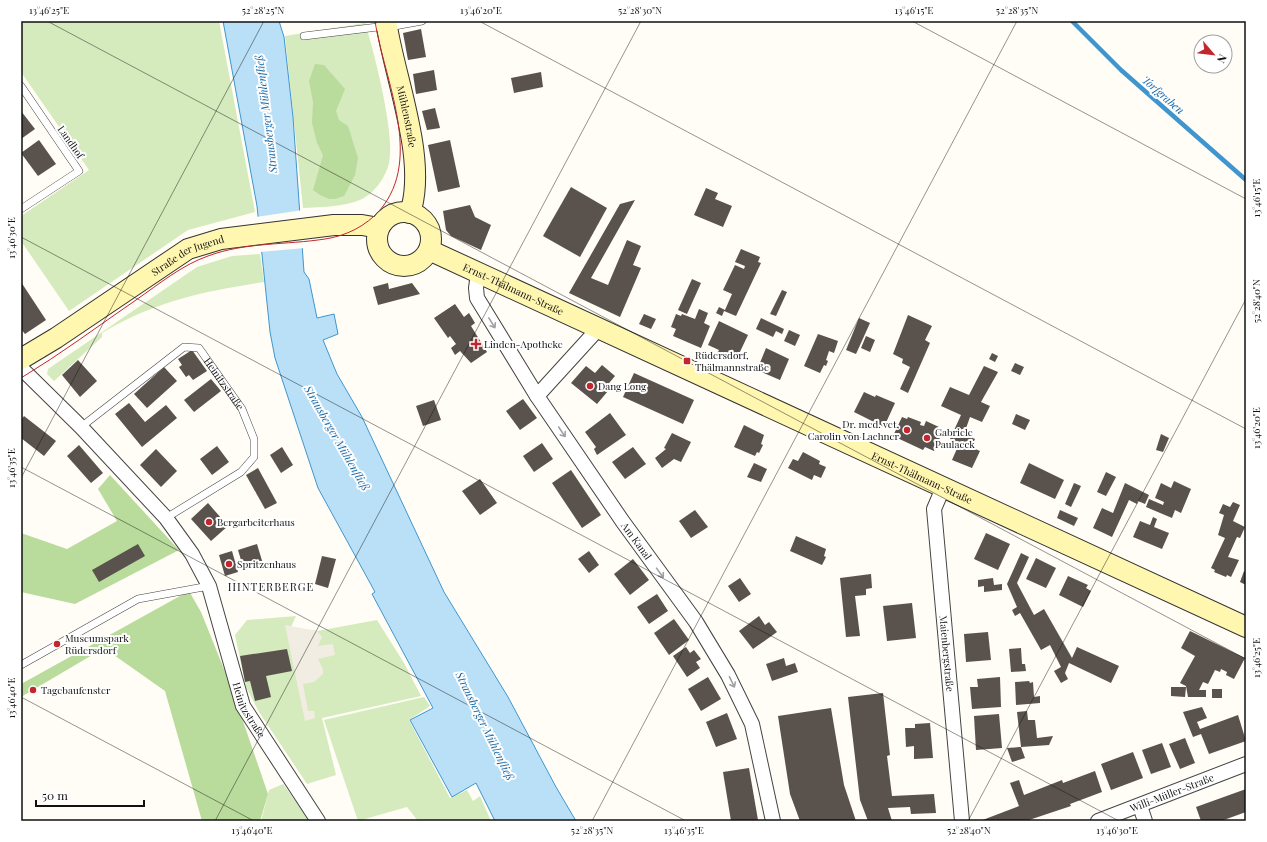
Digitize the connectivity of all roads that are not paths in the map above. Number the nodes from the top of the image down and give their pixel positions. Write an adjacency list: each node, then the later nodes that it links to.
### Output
1 (422, 21): 2 (lane)
2 (386, 25): 3 (lane); 6 (main road, Mühlenstraße)
3 (304, 36)
4 (21, 86): 5 (lane, Landhof)
5 (21, 209)
6 (410, 213): 7 (main road); 8 (main road)
7 (379, 228): 8 (main road); 11 (main road, Straße der Jugend)
8 (428, 250): 9 (main road, Ernst-Thälmann-Straße)
9 (478, 274): 10 (main road, Ernst-Thälmann-Straße); 13 (street, Am Kanal, one-way to 13)
10 (598, 329): 13 (street); 15 (main road, Ernst-Thälmann-Straße)
11 (21, 359)
12 (21, 368): 14 (street, Heinitzstraße)
13 (537, 396): 23 (street, Am Kanal, one-way to 23)
14 (81, 427): 16 (street, Heinitzstraße); 16 (lane, Heinitzstraße)
15 (943, 488): 18 (main road, Ernst-Thälmann-Straße); 24 (street, Maienbergstraße)
16 (166, 518): 17 (street, Heinitzstraße)
17 (209, 586): 19 (lane); 22 (street, Heinitzstraße)
18 (1246, 627)
19 (21, 665)
20 (1246, 764): 21 (street, Willi-Müller-Straße)
21 (1140, 806): 25 (street, Willi-Müller-Straße); 26 (street)
22 (318, 821)
23 (773, 821)
24 (962, 821)
25 (1098, 821)
26 (1144, 821)

